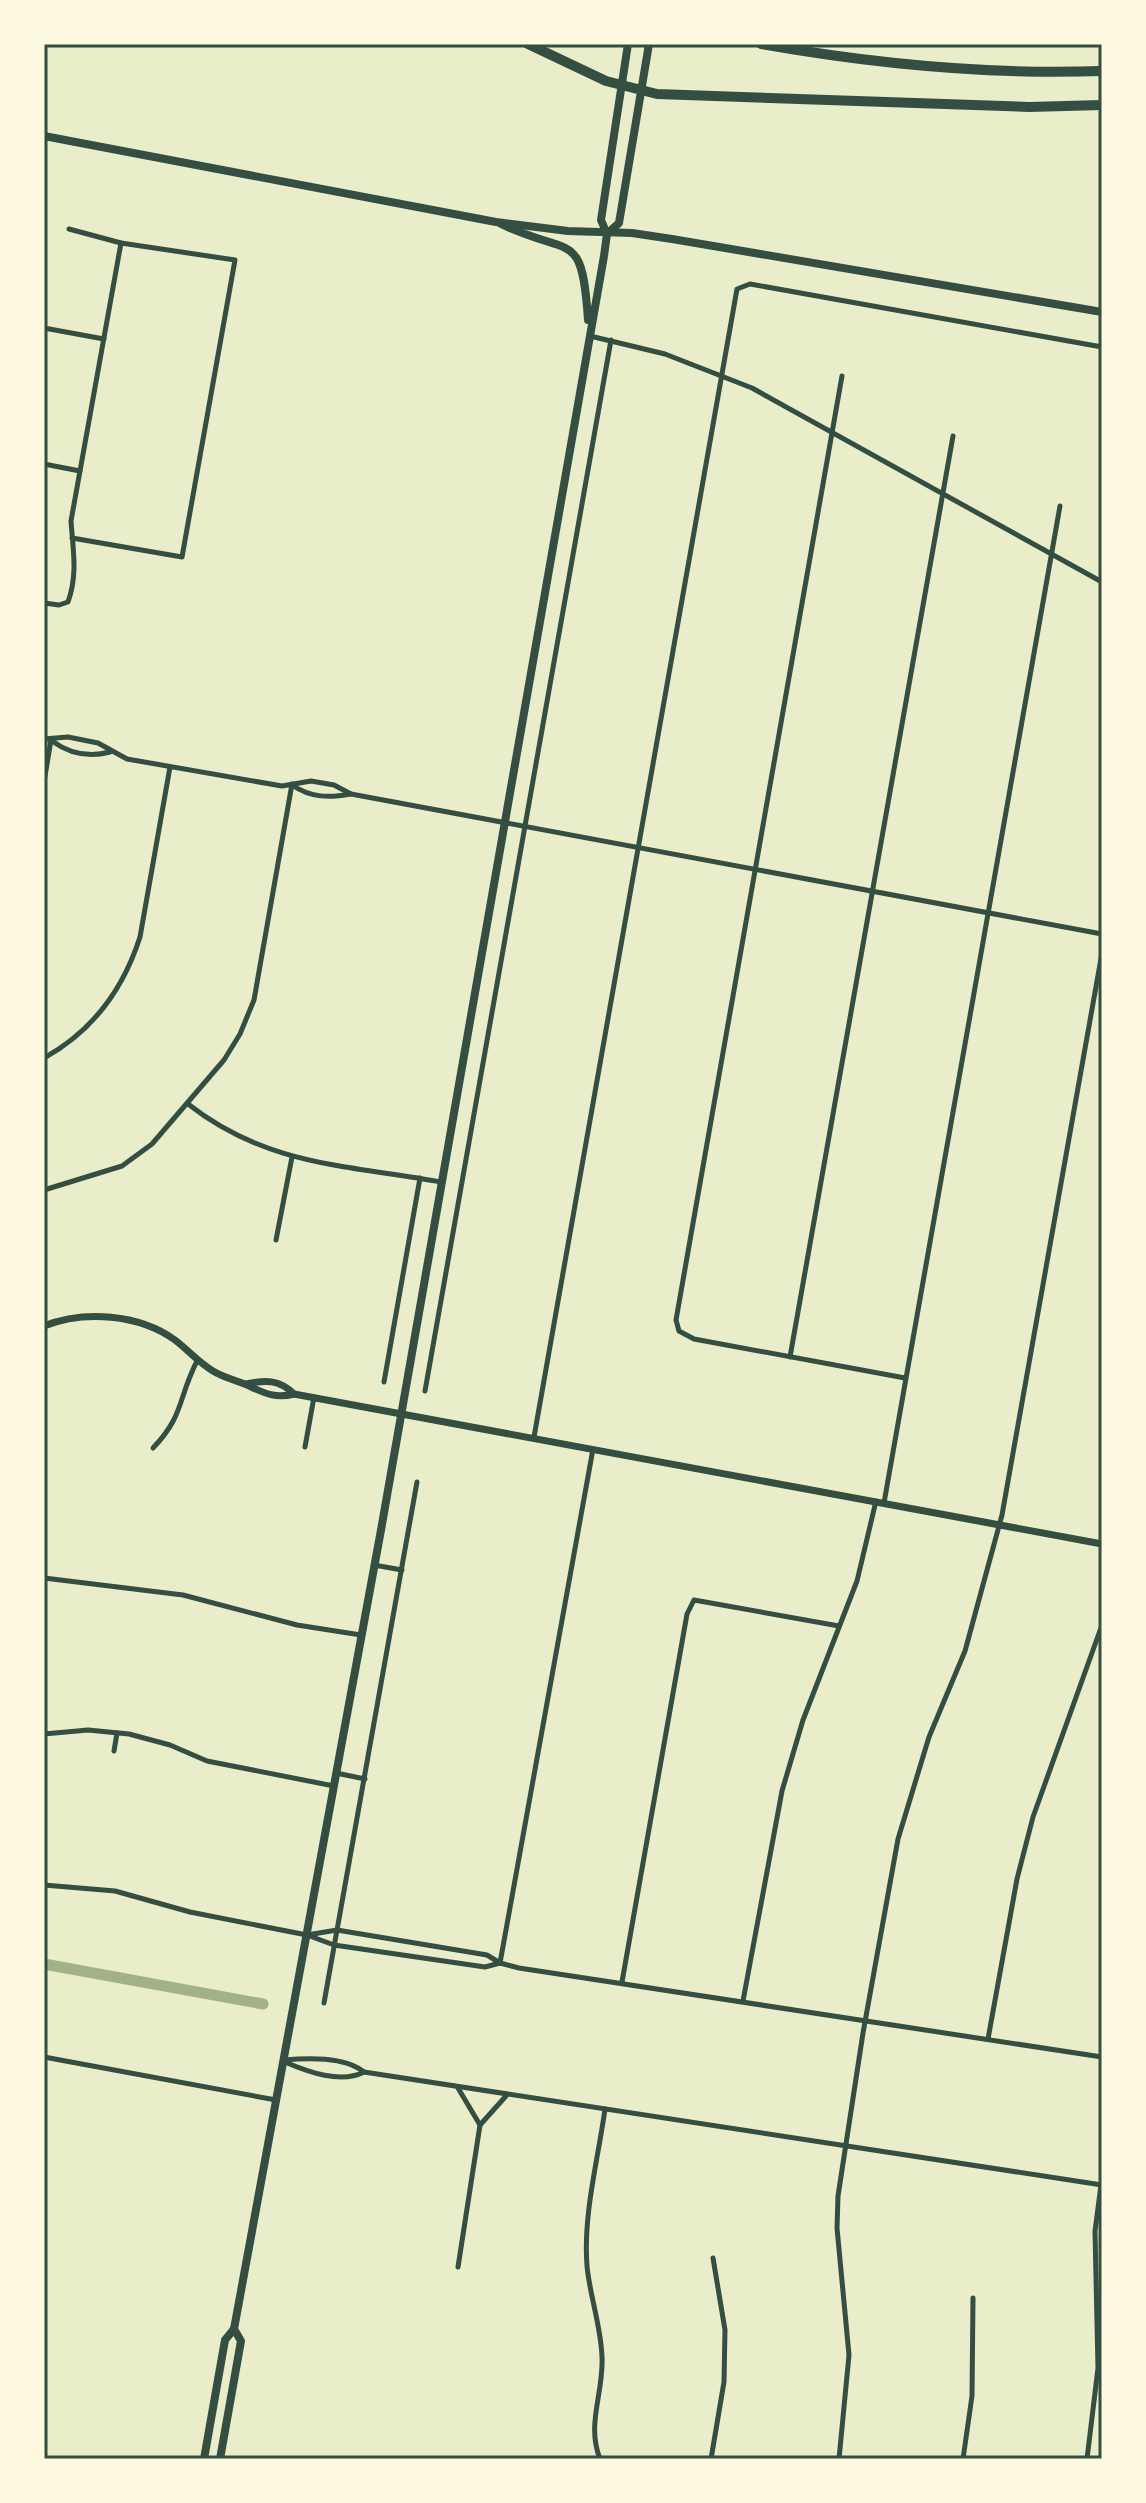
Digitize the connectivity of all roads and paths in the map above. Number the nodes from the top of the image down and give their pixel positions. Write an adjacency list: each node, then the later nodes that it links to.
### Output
1 (528, 44): 6 (highway)
2 (628, 44): 6 (main road)
3 (649, 44): 7 (main road)
4 (761, 44): 5 (highway)
5 (1102, 71)
6 (621, 86): 7 (highway); 12 (main road)
7 (642, 91): 8 (highway); 12 (main road)
8 (1102, 105)
9 (44, 136): 10 (main road)
10 (496, 222): 12 (main road); 16 (main road)
11 (69, 229): 13 (street)
12 (607, 234): 14 (main road); 16 (main road)
13 (121, 243): 17 (street); 28 (street)
14 (1102, 312)
15 (44, 328): 17 (street)
16 (589, 335): 18 (street); 38 (main road)
17 (104, 339): 25 (street)
18 (611, 340): 20 (street); 39 (street)
19 (1102, 347): 20 (street)
20 (722, 375): 22 (street); 40 (street)
21 (842, 376): 22 (street)
22 (832, 432): 26 (street); 41 (street)
23 (953, 436): 26 (street)
24 (44, 464): 25 (street)
25 (80, 471): 28 (street)
26 (942, 493): 29 (street); 42 (street)
27 (1060, 506): 29 (street)
28 (72, 538): 31 (street)
29 (1051, 554): 30 (street); 43 (street)
30 (1102, 582)
31 (44, 603)
32 (48, 740): 33 (street); 33 (street); 35 (street)
33 (110, 752): 34 (street)
34 (170, 767): 36 (street); 46 (street)
35 (44, 782)
36 (292, 784): 37 (street); 37 (street); 47 (street)
37 (351, 794): 38 (street)
38 (503, 822): 39 (street); 50 (main road)
39 (524, 826): 40 (street); 59 (street)
40 (638, 849): 41 (street); 63 (street)
41 (755, 870): 42 (street); 54 (street)
42 (872, 892): 43 (street); 54 (street)
43 (987, 913): 44 (street); 56 (street)
44 (1102, 934)
45 (1102, 953): 69 (street)
46 (44, 1058)
47 (188, 1104): 48 (street); 51 (street)
48 (292, 1157): 49 (street); 52 (street)
49 (420, 1178): 50 (street); 57 (street)
50 (441, 1182): 62 (main road)
51 (44, 1190)
52 (276, 1240)
53 (44, 1326): 55 (street)
54 (790, 1357): 56 (street)
55 (197, 1361): 58 (street); 65 (street)
56 (905, 1378): 68 (street)
57 (384, 1382)
58 (246, 1384): 60 (street); 60 (street)
59 (425, 1391)
60 (294, 1394): 61 (street)
61 (314, 1397): 62 (street); 64 (street)
62 (401, 1413): 63 (street); 71 (main road)
63 (534, 1437): 66 (street)
64 (305, 1447)
65 (153, 1448)
66 (593, 1449): 68 (street); 87 (street)
67 (417, 1482): 72 (street)
68 (880, 1502): 69 (street); 75 (street)
69 (999, 1524): 70 (street); 91 (street)
70 (1102, 1544)
71 (374, 1565): 72 (street); 76 (main road)
72 (402, 1570): 81 (street)
73 (44, 1578): 76 (street)
74 (1102, 1625): 92 (street)
75 (839, 1626): 88 (street); 89 (street)
76 (361, 1635): 80 (main road)
77 (117, 1733): 78 (street); 79 (street); 82 (street)
78 (44, 1734)
79 (114, 1751)
80 (336, 1773): 81 (street); 82 (main road)
81 (365, 1779): 84 (street)
82 (334, 1786): 85 (main road)
83 (44, 1885): 85 (street)
84 (337, 1930): 85 (street); 86 (street); 87 (street)
85 (307, 1935): 86 (street); 95 (main road)
86 (334, 1945): 87 (street); 90 (street)
87 (500, 1963): 88 (street)
88 (622, 1982): 89 (street)
89 (743, 2001): 91 (street)
90 (324, 2003)
91 (865, 2021): 92 (street); 102 (street)
92 (988, 2039): 94 (street)
93 (44, 2057): 99 (street)
94 (1102, 2057)
95 (282, 2060): 96 (street); 96 (street); 99 (main road)
96 (364, 2072): 97 (street)
97 (457, 2087): 98 (street); 101 (street)
98 (507, 2095): 100 (street); 101 (street)
99 (276, 2100): 107 (main road)
100 (605, 2109): 102 (street); 110 (street)
101 (480, 2125): 105 (street)
102 (844, 2146): 103 (street); 112 (street)
103 (1102, 2185): 114 (street)
104 (713, 2258): 111 (street)
105 (458, 2267)
106 (973, 2298): 113 (street)
107 (234, 2329): 108 (main road); 109 (main road)
108 (204, 2459)
109 (220, 2459)
110 (600, 2459)
111 (711, 2459)
112 (839, 2459)
113 (963, 2459)
114 (1087, 2459)

